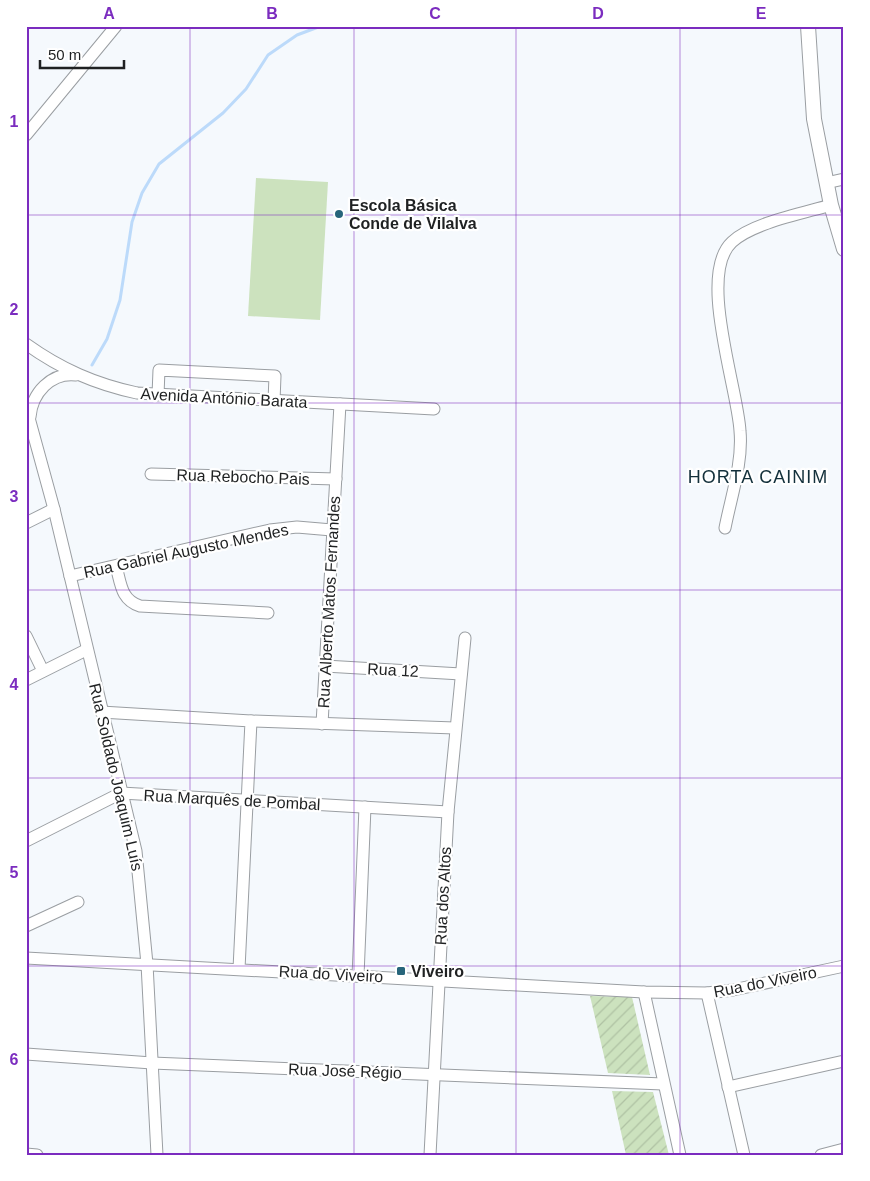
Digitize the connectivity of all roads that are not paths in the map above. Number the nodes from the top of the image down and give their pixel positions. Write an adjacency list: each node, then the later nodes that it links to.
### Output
1 (116, 26): 3 (street)
2 (810, 29): 5 (street)
3 (26, 135)
4 (844, 179): 5 (street)
5 (826, 183): 6 (street)
6 (831, 205): 7 (street); 20 (street)
7 (844, 249)
8 (26, 344): 9 (street, Avenida António Barata)
9 (78, 376): 10 (street, Avenida António Barata); 15 (street)
10 (158, 395): 11 (street, Avenida António Barata); 11 (street)
11 (274, 401): 12 (street, Avenida António Barata)
12 (340, 404): 14 (street, Avenida António Barata); 17 (street, Rua Alberto Matos Fernandes)
13 (26, 407): 15 (street, Rua Soldado Joaquim Luís)
14 (434, 409)
15 (30, 419): 18 (street, Rua Soldado Joaquim Luís)
16 (151, 474): 17 (street, Rua Rebocho Pais)
17 (336, 479): 21 (street, Rua Alberto Matos Fernandes)
18 (54, 509): 19 (street); 23 (street, Rua Soldado Joaquim Luís)
19 (26, 523)
20 (724, 528)
21 (332, 530): 22 (street, Rua Gabriel Augusto Mendes); 28 (street, Rua Alberto Matos Fernandes)
22 (116, 566): 23 (street, Rua Gabriel Augusto Mendes); 24 (street)
23 (70, 576): 27 (street, Rua Soldado Joaquim Luís)
24 (268, 612)
25 (26, 636): 29 (street)
26 (465, 638): 30 (street, Rua dos Altos)
27 (86, 650): 29 (street); 32 (street, Rua Soldado Joaquim Luís)
28 (325, 666): 30 (street, Rua 12); 34 (street, Rua Alberto Matos Fernandes)
29 (43, 671): 31 (street)
30 (461, 674): 35 (street, Rua dos Altos)
31 (26, 680)
32 (101, 712): 33 (street); 36 (street, Rua Soldado Joaquim Luís)
33 (251, 721): 34 (street); 37 (street)
34 (322, 724): 35 (street)
35 (455, 728): 39 (street, Rua dos Altos)
36 (120, 793): 37 (street, Rua Marquês de Pombal); 40 (street, Rua Marquês de Pombal); 44 (street, Rua Soldado Joaquim Luís)
37 (247, 801): 38 (street, Rua Marquês de Pombal); 46 (street)
38 (365, 807): 39 (street, Rua Marquês de Pombal); 47 (street)
39 (448, 812): 48 (street, Rua dos Altos)
40 (27, 837)
41 (78, 902): 42 (street)
42 (26, 926)
43 (26, 958): 44 (street, Rua do Viveiro)
44 (147, 964): 46 (street, Rua do Viveiro); 53 (street, Rua Soldado Joaquim Luís)
45 (844, 966): 50 (street, Rua do Viveiro)
46 (239, 969): 47 (street, Rua do Viveiro)
47 (358, 976): 48 (street, Rua do Viveiro)
48 (438, 981): 49 (street, Rua do Viveiro); 54 (street, Rua dos Altos)
49 (644, 992): 50 (street, Rua do Viveiro); 55 (street)
50 (707, 993): 56 (street)
51 (26, 1054): 53 (street, Rua José Régio)
52 (844, 1061): 56 (street)
53 (152, 1063): 54 (street, Rua José Régio); 60 (street, Rua Soldado Joaquim Luís)
54 (434, 1075): 55 (street, Rua José Régio); 61 (street, Rua dos Altos)
55 (663, 1084): 62 (street)
56 (728, 1087): 63 (street)
57 (844, 1149): 64 (street)
58 (26, 1154): 59 (street)
59 (37, 1155)
60 (157, 1155)
61 (430, 1155)
62 (680, 1155)
63 (744, 1155)
64 (820, 1155)

